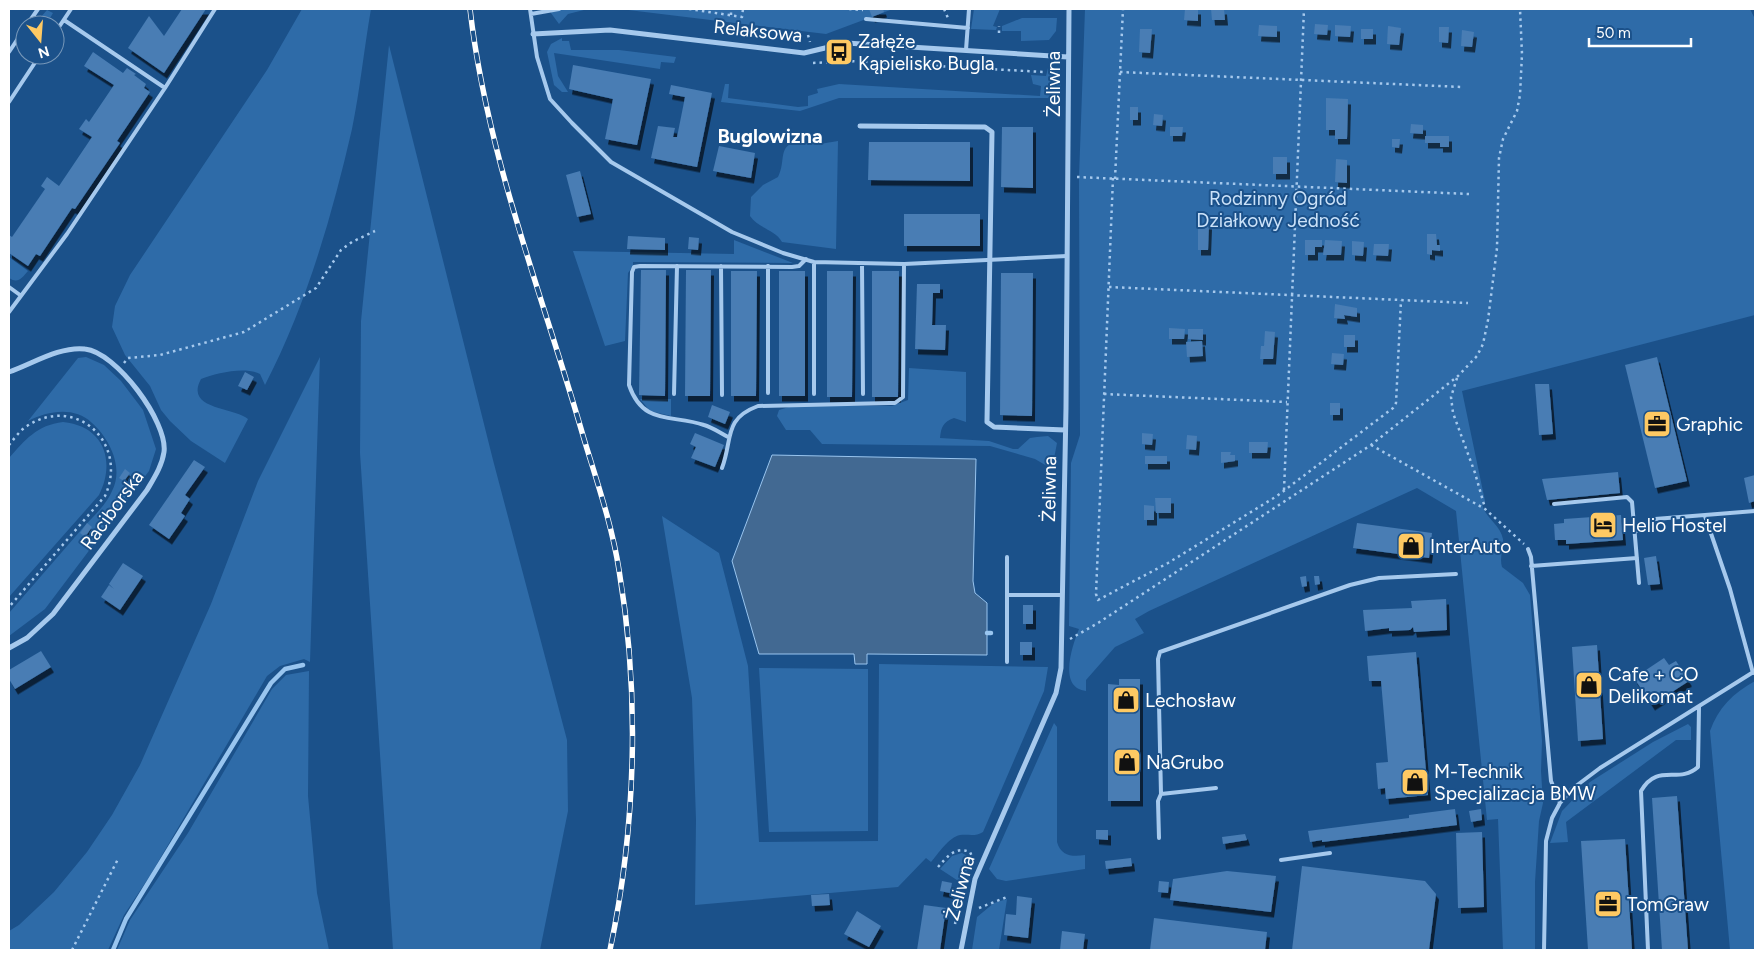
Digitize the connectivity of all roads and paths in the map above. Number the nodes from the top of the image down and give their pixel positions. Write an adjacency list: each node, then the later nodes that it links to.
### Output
1 (215, 9): 31 (lane)
2 (560, 9): 13 (lane)
3 (690, 9): 14 (path)
4 (731, 9): 14 (path)
5 (743, 9): 14 (path)
6 (849, 9): 12 (path)
7 (969, 9): 18 (lane)
8 (1069, 9): 24 (street, Żeliwna)
9 (1123, 9): 28 (path)
10 (1304, 9): 29 (path)
11 (1520, 9): 57 (path)
12 (863, 10)
13 (531, 11): 20 (lane)
14 (731, 15)
15 (866, 19): 18 (lane)
16 (65, 21): 31 (lane)
17 (999, 26): 19 (path)
18 (968, 28): 23 (lane)
19 (999, 33)
20 (533, 34): 23 (street, Relaksowa); 40 (lane)
21 (808, 35): 22 (path)
22 (810, 42)
23 (966, 50): 24 (street, Relaksowa)
24 (1068, 57): 34 (street, Żeliwna)
25 (814, 63): 27 (path)
26 (33, 65): 32 (lane)
27 (1043, 72)
28 (1120, 72): 29 (path); 35 (path)
29 (1300, 80): 30 (path); 36 (path)
30 (1462, 87)
31 (165, 88): 50 (lane)
32 (9, 102)
33 (860, 126): 41 (street)
34 (1068, 177): 35 (path); 39 (street, Żeliwna)
35 (1114, 178): 36 (path); 49 (path)
36 (1295, 187): 37 (path); 51 (path)
37 (1469, 194)
38 (375, 231): 55 (path)
39 (1067, 256): 41 (lane); 65 (street, Żeliwna)
40 (806, 260): 42 (lane); 47 (lane)
41 (990, 260): 44 (lane); 65 (street)
42 (814, 262): 43 (lane); 60 (lane)
43 (862, 264): 44 (lane); 61 (lane)
44 (904, 264): 66 (lane)
45 (677, 266): 46 (lane); 59 (lane); 66 (lane)
46 (721, 266): 47 (lane); 63 (lane)
47 (768, 266): 58 (lane)
48 (9, 287): 50 (lane)
49 (1108, 287): 51 (path); 62 (path)
50 (20, 295): 54 (lane)
51 (1291, 295): 52 (path); 64 (path)
52 (1401, 300): 53 (path); 70 (path)
53 (1468, 303)
54 (9, 312)
55 (119, 367): 56 (street, Raciborska); 86 (street, Raciborska)
56 (9, 372)
57 (1458, 376): 67 (path); 72 (path)
58 (768, 393)
59 (674, 394)
60 (814, 394)
61 (862, 394)
62 (1104, 394): 64 (path); 70 (path)
63 (722, 395)
64 (1287, 402): 70 (path)
65 (1065, 430): 83 (street, Żeliwna)
66 (728, 437): 69 (lane)
67 (1371, 444): 72 (path); 85 (path)
68 (9, 445): 84 (path)
69 (722, 468)
70 (1284, 490)
71 (1554, 504): 75 (lane)
72 (1485, 509): 76 (path)
73 (1755, 511): 74 (lane)
74 (1706, 516): 75 (lane); 88 (lane)
75 (1635, 532): 78 (lane)
76 (1528, 549): 79 (lane)
77 (1007, 557): 82 (lane)
78 (1637, 558): 79 (lane); 81 (lane)
79 (1531, 566): 92 (lane)
80 (1456, 574): 91 (lane)
81 (1640, 583)
82 (1006, 595): 83 (lane); 87 (lane)
83 (1062, 595): 85 (street, Żeliwna)
84 (9, 607)
85 (1062, 643): 104 (street, Żeliwna)
86 (9, 648)
87 (1007, 662)
88 (1754, 672): 89 (lane)
89 (1699, 707): 92 (lane); 106 (lane)
90 (1216, 788): 91 (lane)
91 (1161, 794): 93 (lane)
92 (1560, 803): 105 (lane)
93 (1159, 838)
94 (1330, 853): 96 (lane)
95 (118, 859): 103 (path)
96 (1281, 860)
97 (938, 867): 98 (path)
98 (970, 867)
99 (964, 886): 102 (path)
100 (1007, 897): 101 (path)
101 (977, 910)
102 (954, 932)
103 (72, 950)
104 (961, 950)
105 (1544, 950)
106 (1648, 950)

